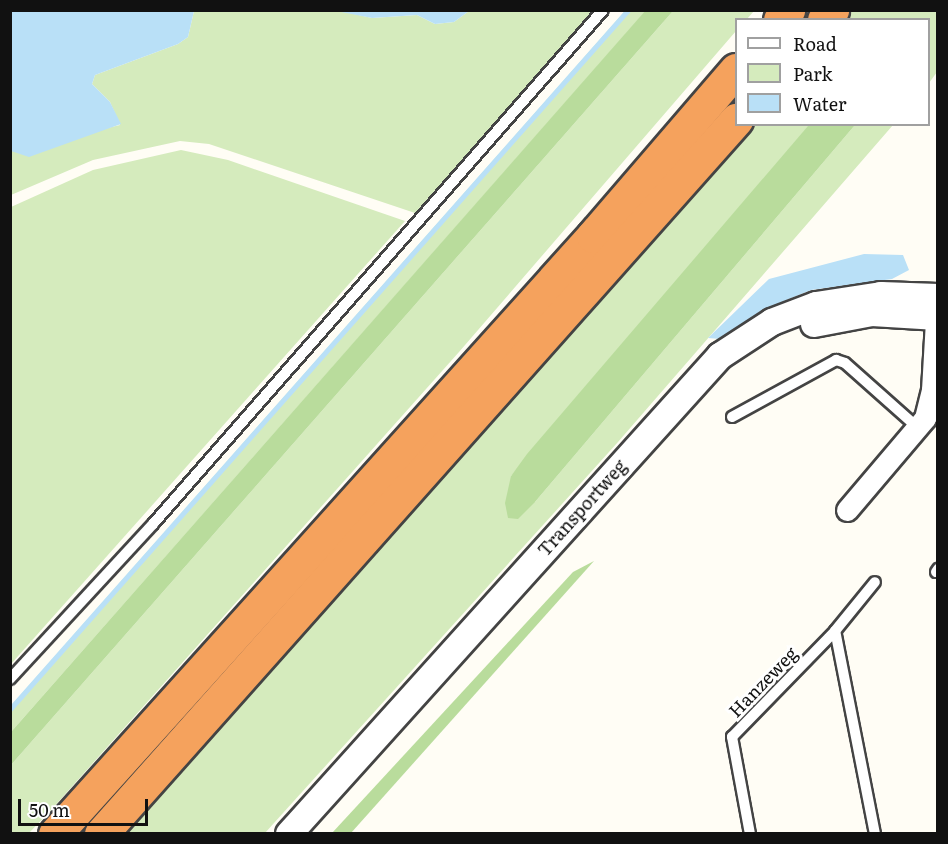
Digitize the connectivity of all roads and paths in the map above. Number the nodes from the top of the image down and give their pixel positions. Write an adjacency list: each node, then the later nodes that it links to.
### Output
1 (603, 10): 13 (lane)
2 (735, 71): 14 (highway)
3 (735, 121): 15 (highway)
4 (937, 297): 5 (street); 16 (street, Transportweg)
5 (937, 317): 6 (street); 17 (street, Transportweg)
6 (936, 359): 7 (street)
7 (935, 391): 9 (street)
8 (732, 417): 9 (lane)
9 (918, 427): 10 (street)
10 (847, 510)
11 (875, 582): 12 (lane, Hanzeweg)
12 (835, 631): 18 (lane, Hanzeweg); 19 (lane)
13 (10, 679)
14 (55, 834)
15 (101, 834)
16 (289, 834)
17 (304, 834)
18 (750, 834)
19 (875, 834)

